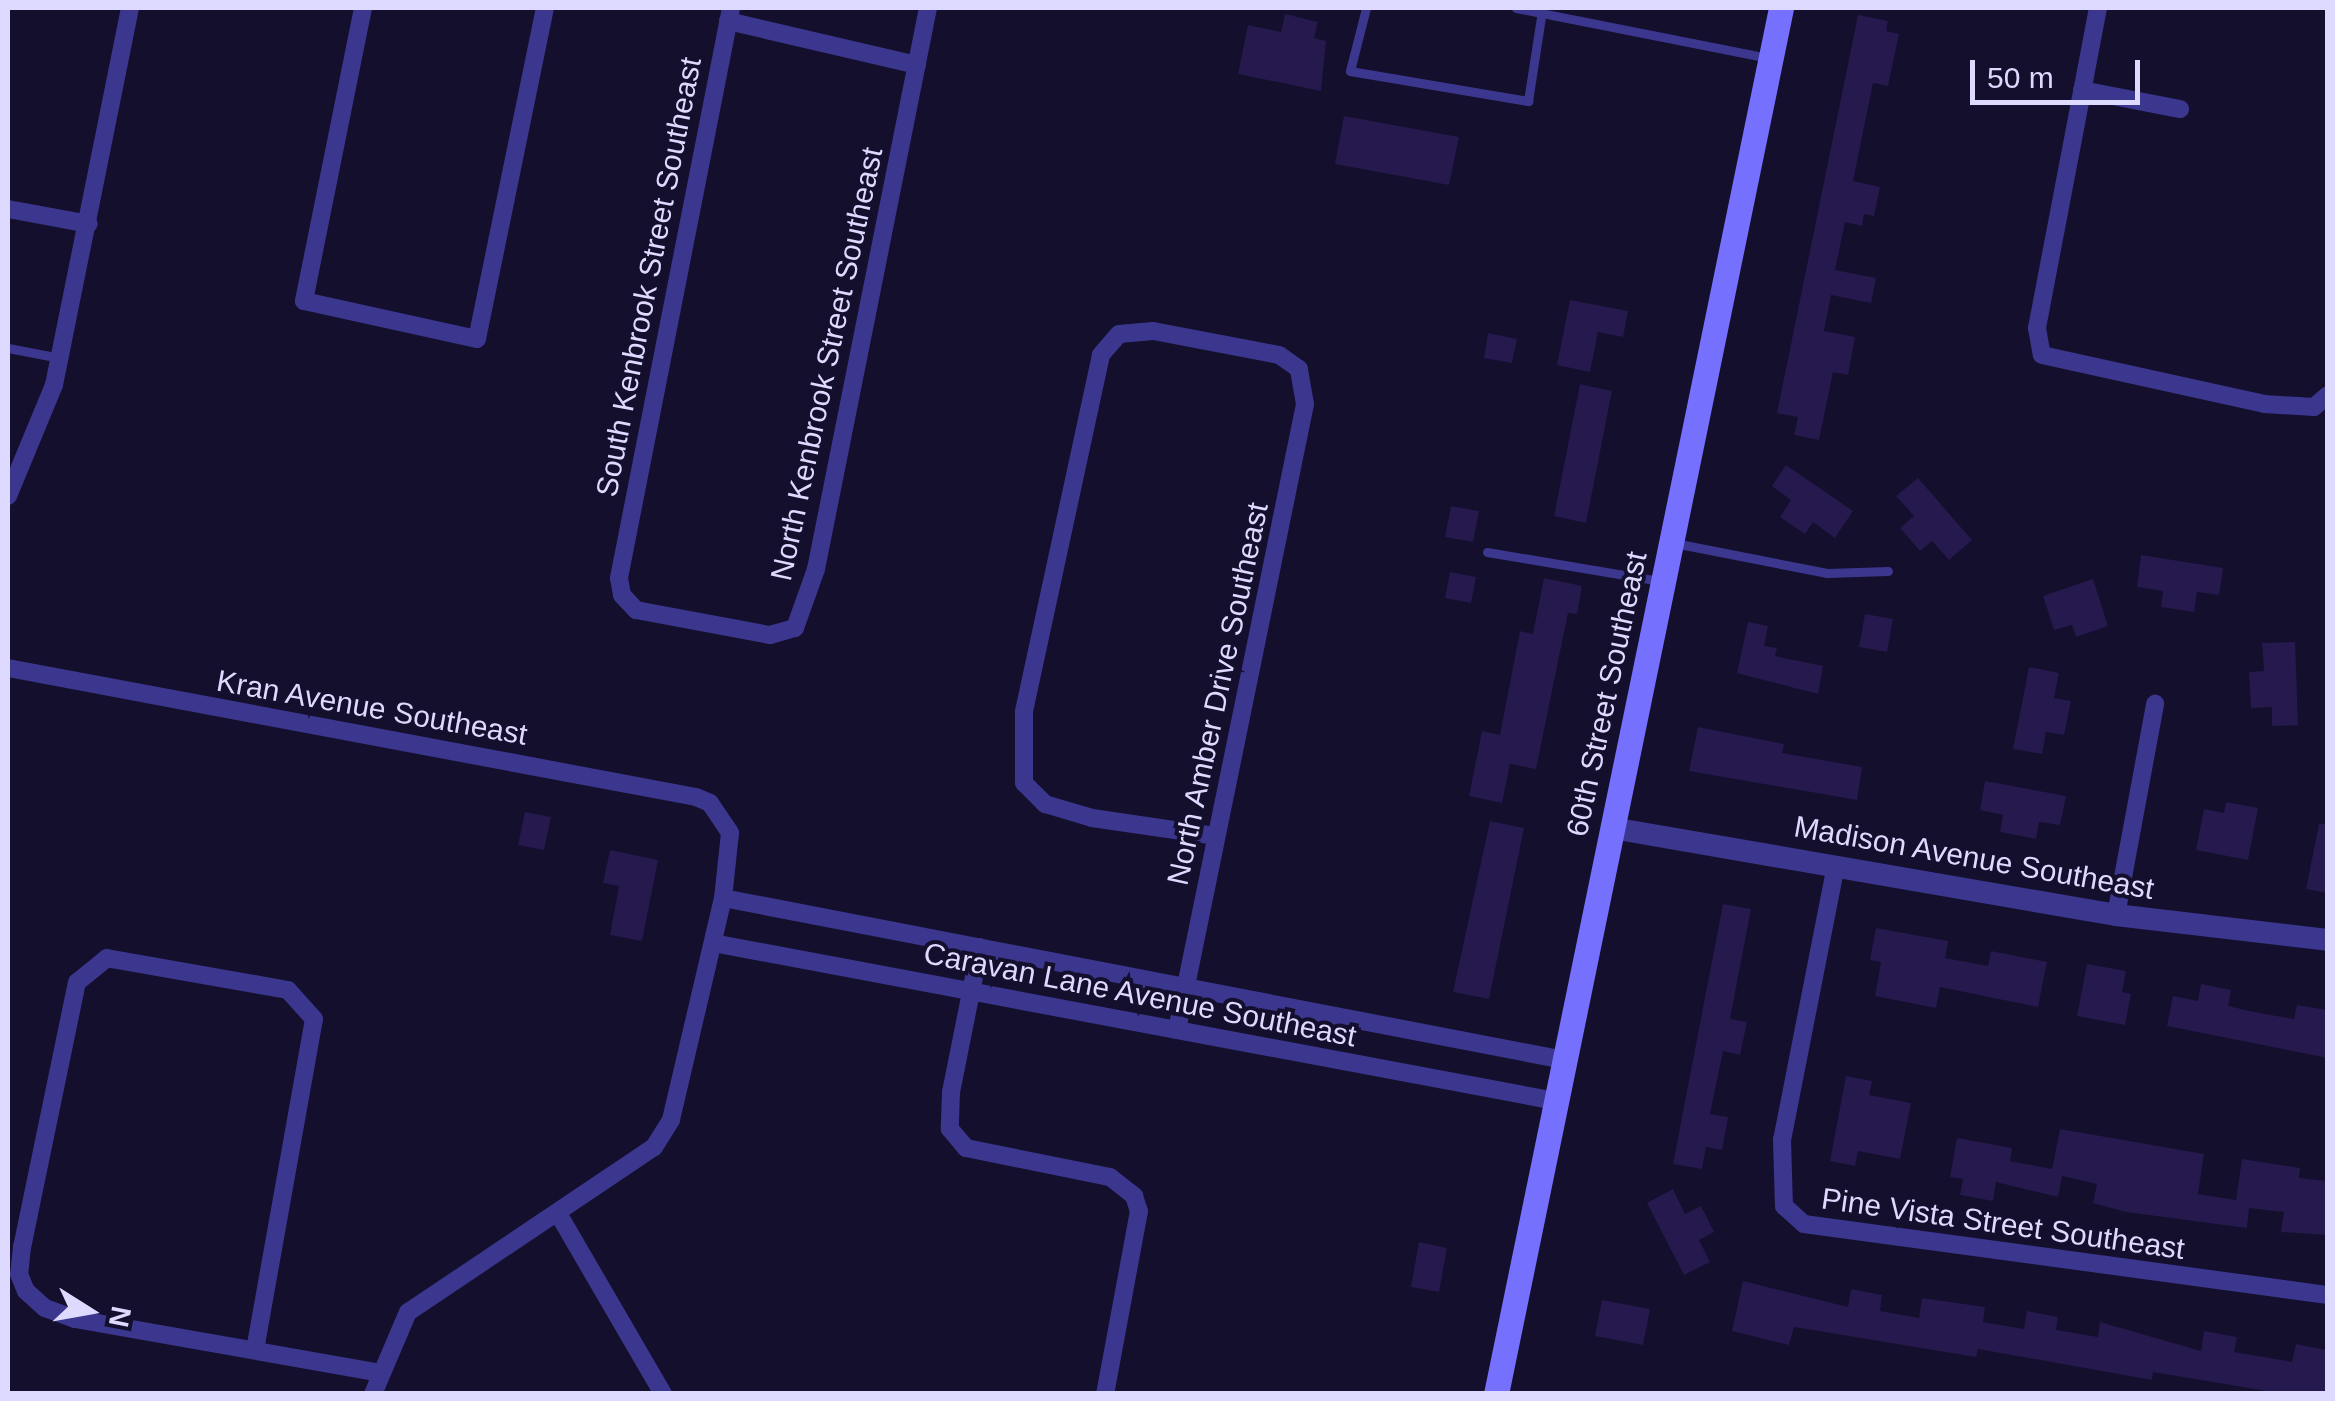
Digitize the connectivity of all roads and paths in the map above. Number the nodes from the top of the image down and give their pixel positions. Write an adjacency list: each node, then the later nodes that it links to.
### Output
1 (130, 8): 16 (street)
2 (363, 8): 3 (street)
3 (546, 8)
4 (928, 8): 12 (street, North Kenbrook Street Southeast)
5 (1366, 8): 9 (lane)
6 (1516, 8): 9 (lane)
7 (1781, 8): 11 (main road, 60th Street Southeast)
8 (2098, 8): 13 (street)
9 (1542, 11): 11 (lane)
10 (730, 14): 12 (street); 23 (street, South Kenbrook Street Southeast)
11 (1772, 58): 21 (main road, 60th Street Southeast)
12 (917, 65): 23 (street, North Kenbrook Street Southeast)
13 (2082, 90): 14 (street); 19 (street)
14 (2180, 109)
15 (8, 209): 16 (street)
16 (88, 224): 18 (street)
17 (8, 348): 18 (lane)
18 (60, 358): 20 (street)
19 (2327, 396)
20 (8, 496)
21 (1671, 543): 24 (lane); 25 (main road, 60th Street Southeast)
22 (1487, 552): 25 (lane)
23 (622, 556)
24 (1888, 571)
25 (1663, 581): 28 (main road, 60th Street Southeast)
26 (8, 668): 31 (street, Kran Avenue Southeast)
27 (2155, 704): 32 (street)
28 (1612, 828): 30 (street, Madison Avenue Southeast); 39 (main road, 60th Street Southeast)
29 (1215, 836): 29 (street, North Amber Drive Southeast); 36 (street, North Amber Drive Southeast)
30 (1836, 865): 32 (street, Madison Avenue Southeast); 42 (street, Pine Vista Street Southeast)
31 (723, 898): 34 (street); 35 (street, Caravan Lane Avenue Southeast)
32 (2116, 915): 33 (street, Madison Avenue Southeast)
33 (2328, 940)
34 (713, 942): 37 (street, Caravan Lane Avenue Southeast); 41 (street)
35 (980, 947): 36 (street, Caravan Lane Avenue Southeast); 37 (street)
36 (1186, 987): 38 (street, North Amber Drive Southeast); 39 (street, Caravan Lane Avenue Southeast)
37 (971, 991): 38 (street, Caravan Lane Avenue Southeast); 47 (street)
38 (1177, 1030): 40 (street, Caravan Lane Avenue Southeast)
39 (1564, 1060): 40 (main road, 60th Street Southeast)
40 (1556, 1101): 48 (main road, 60th Street Southeast)
41 (559, 1216): 44 (street); 46 (street)
42 (2328, 1295)
43 (255, 1350): 43 (street); 44 (street)
44 (377, 1372): 45 (street)
45 (373, 1394)
46 (663, 1394)
47 (1105, 1394)
48 (1496, 1394)

